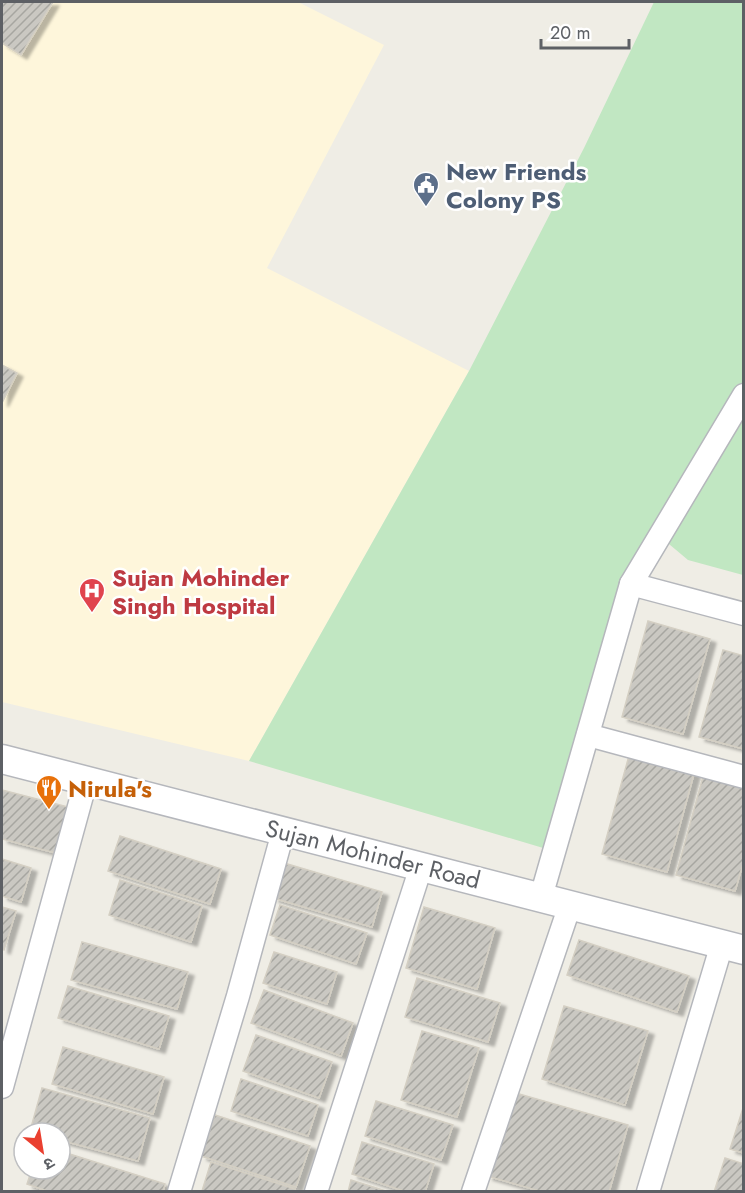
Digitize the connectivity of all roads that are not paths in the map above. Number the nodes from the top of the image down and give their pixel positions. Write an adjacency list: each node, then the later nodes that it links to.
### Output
1 (744, 395): 2 (street)
2 (632, 584): 3 (street); 4 (street)
3 (744, 614)
4 (588, 735): 6 (street); 10 (street)
5 (2, 759): 7 (street, Sujan Mohinder Road)
6 (744, 777)
7 (86, 781): 8 (street, Sujan Mohinder Road); 13 (street)
8 (283, 831): 9 (street, Sujan Mohinder Road); 14 (street)
9 (420, 867): 10 (street, Sujan Mohinder Road); 15 (street)
10 (541, 897): 11 (street, Sujan Mohinder Road)
11 (570, 905): 12 (street, Sujan Mohinder Road); 16 (street)
12 (733, 947): 17 (street)
13 (2, 1087)
14 (179, 1191)
15 (316, 1191)
16 (473, 1191)
17 (648, 1191)

